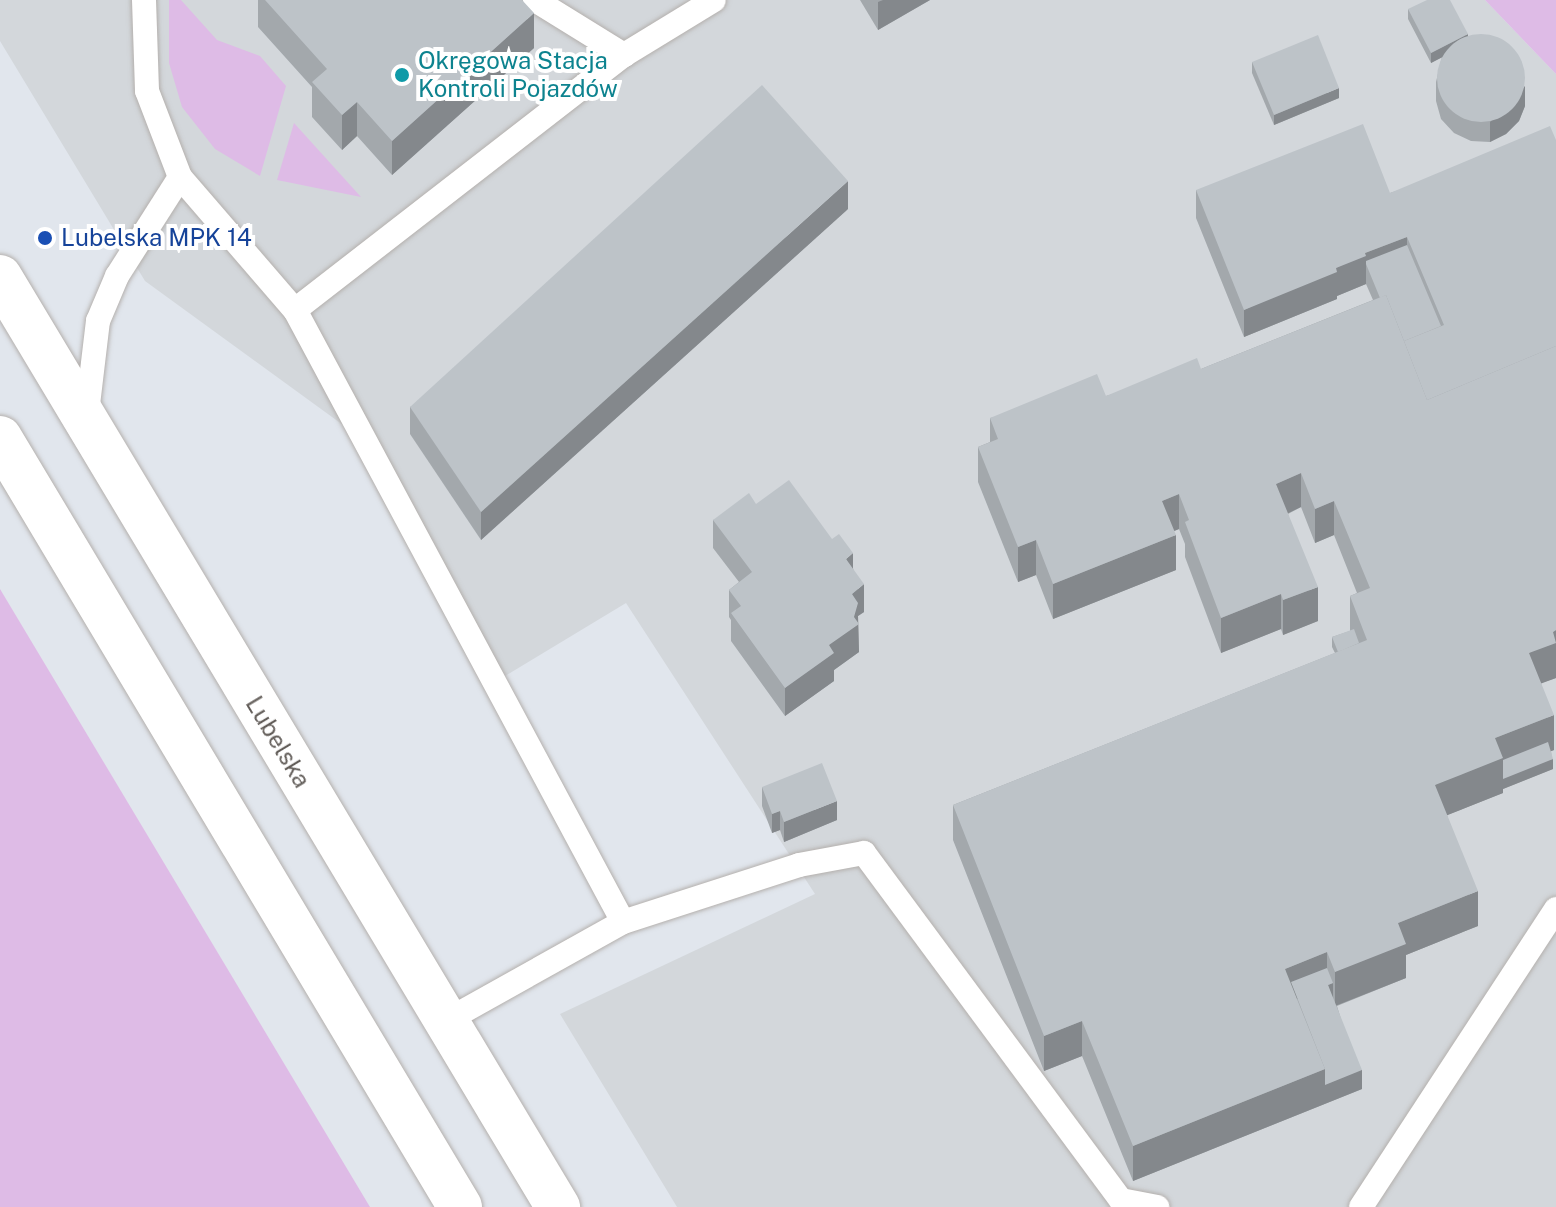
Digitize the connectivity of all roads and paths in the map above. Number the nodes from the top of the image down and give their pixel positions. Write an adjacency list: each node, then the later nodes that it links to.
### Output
1 (144, 0): 5 (lane)
2 (535, 0): 4 (lane)
3 (714, 0): 4 (lane)
4 (624, 55): 7 (lane)
5 (180, 177): 7 (lane); 9 (lane)
6 (0, 277): 9 (main road, Lubelska)
7 (295, 310): 11 (lane)
8 (0, 438): 13 (main road)
9 (94, 438): 12 (main road, Lubelska)
10 (1556, 909): 16 (lane)
11 (623, 922): 12 (lane); 15 (lane)
12 (446, 1021): 14 (main road, Lubelska)
13 (460, 1207)
14 (558, 1207)
15 (1157, 1207)
16 (1361, 1207)

